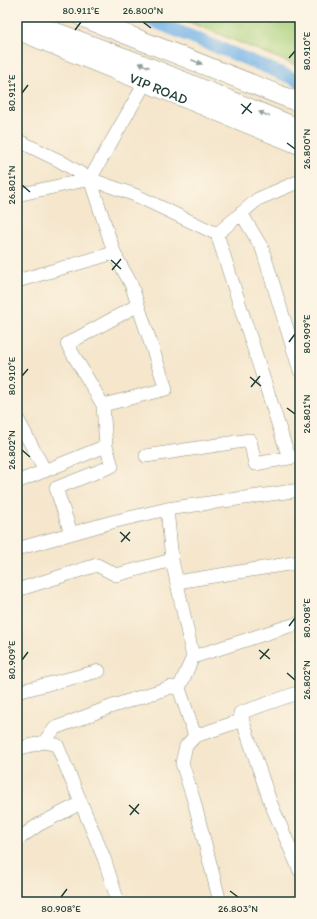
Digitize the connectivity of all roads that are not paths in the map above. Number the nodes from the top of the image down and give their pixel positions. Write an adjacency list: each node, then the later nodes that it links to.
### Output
1 (82, 17): 5 (main road, one-way to 5)
2 (17, 18): 6 (main road, VIP ROAD, one-way to 2)
3 (17, 31): 4 (street, VIP ROAD)
4 (145, 83): 8 (street, VIP ROAD); 9 (street)
5 (300, 104)
6 (300, 129)
7 (17, 140): 9 (street)
8 (300, 146)
9 (90, 179): 11 (street); 13 (street); 14 (street)
10 (300, 181): 12 (street)
11 (17, 195)
12 (241, 213): 13 (street); 17 (street)
13 (217, 234): 22 (street)
14 (114, 253): 15 (street); 16 (street)
15 (17, 281)
16 (138, 305): 18 (street); 18 (street)
17 (300, 371)
18 (103, 405): 20 (street)
19 (17, 418): 23 (street)
20 (106, 446): 23 (street); 27 (street)
21 (146, 456): 22 (street)
22 (295, 457)
23 (45, 471): 24 (street)
24 (17, 482)
25 (300, 490): 26 (street)
26 (167, 509): 27 (street); 29 (street)
27 (71, 533): 28 (street)
28 (17, 549)
29 (172, 560): 31 (street); 32 (street)
30 (300, 562): 31 (street)
31 (176, 582): 34 (street)
32 (17, 590)
33 (300, 623): 34 (street)
34 (193, 657): 36 (street)
35 (99, 671): 37 (street)
36 (179, 688): 40 (street); 41 (street)
37 (17, 692)
38 (300, 692): 39 (street)
39 (243, 720): 40 (street); 45 (street)
40 (195, 736): 47 (street)
41 (44, 742): 42 (street); 43 (street)
42 (17, 749)
43 (81, 803): 44 (street); 46 (street)
44 (17, 840)
45 (300, 871)
46 (116, 902)
47 (220, 902)

